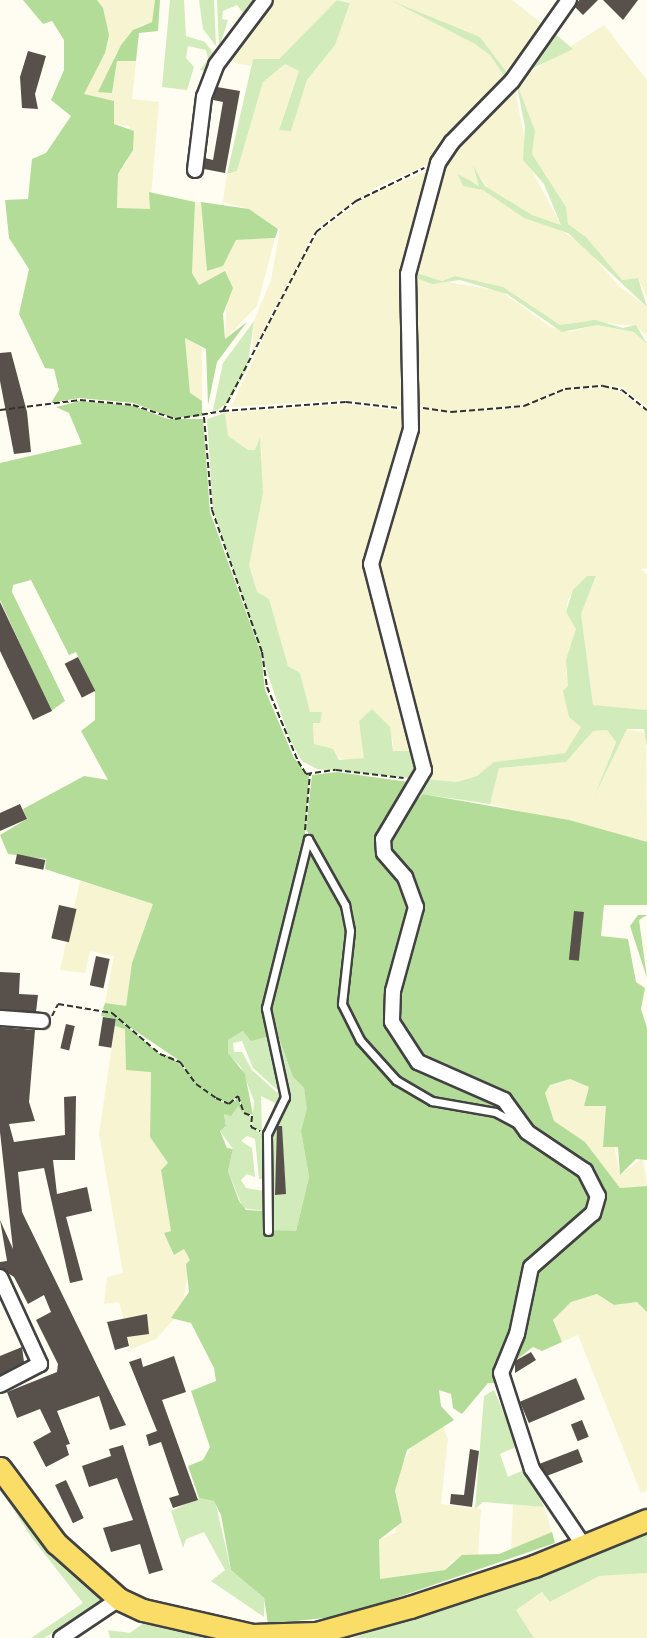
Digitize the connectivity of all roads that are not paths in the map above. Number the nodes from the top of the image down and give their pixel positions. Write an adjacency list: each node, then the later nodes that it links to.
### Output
1 (265, 0): 3 (street)
2 (569, 0): 6 (street)
3 (195, 170)
4 (0, 1018): 5 (street)
5 (42, 1020)
6 (528, 1132): 7 (lane); 12 (street)
7 (268, 1231)
8 (0, 1277): 9 (street)
9 (0, 1385)
10 (0, 1468): 13 (main road)
11 (647, 1520): 12 (main road)
12 (584, 1546): 13 (main road)
13 (119, 1599): 14 (street)
14 (61, 1638)

